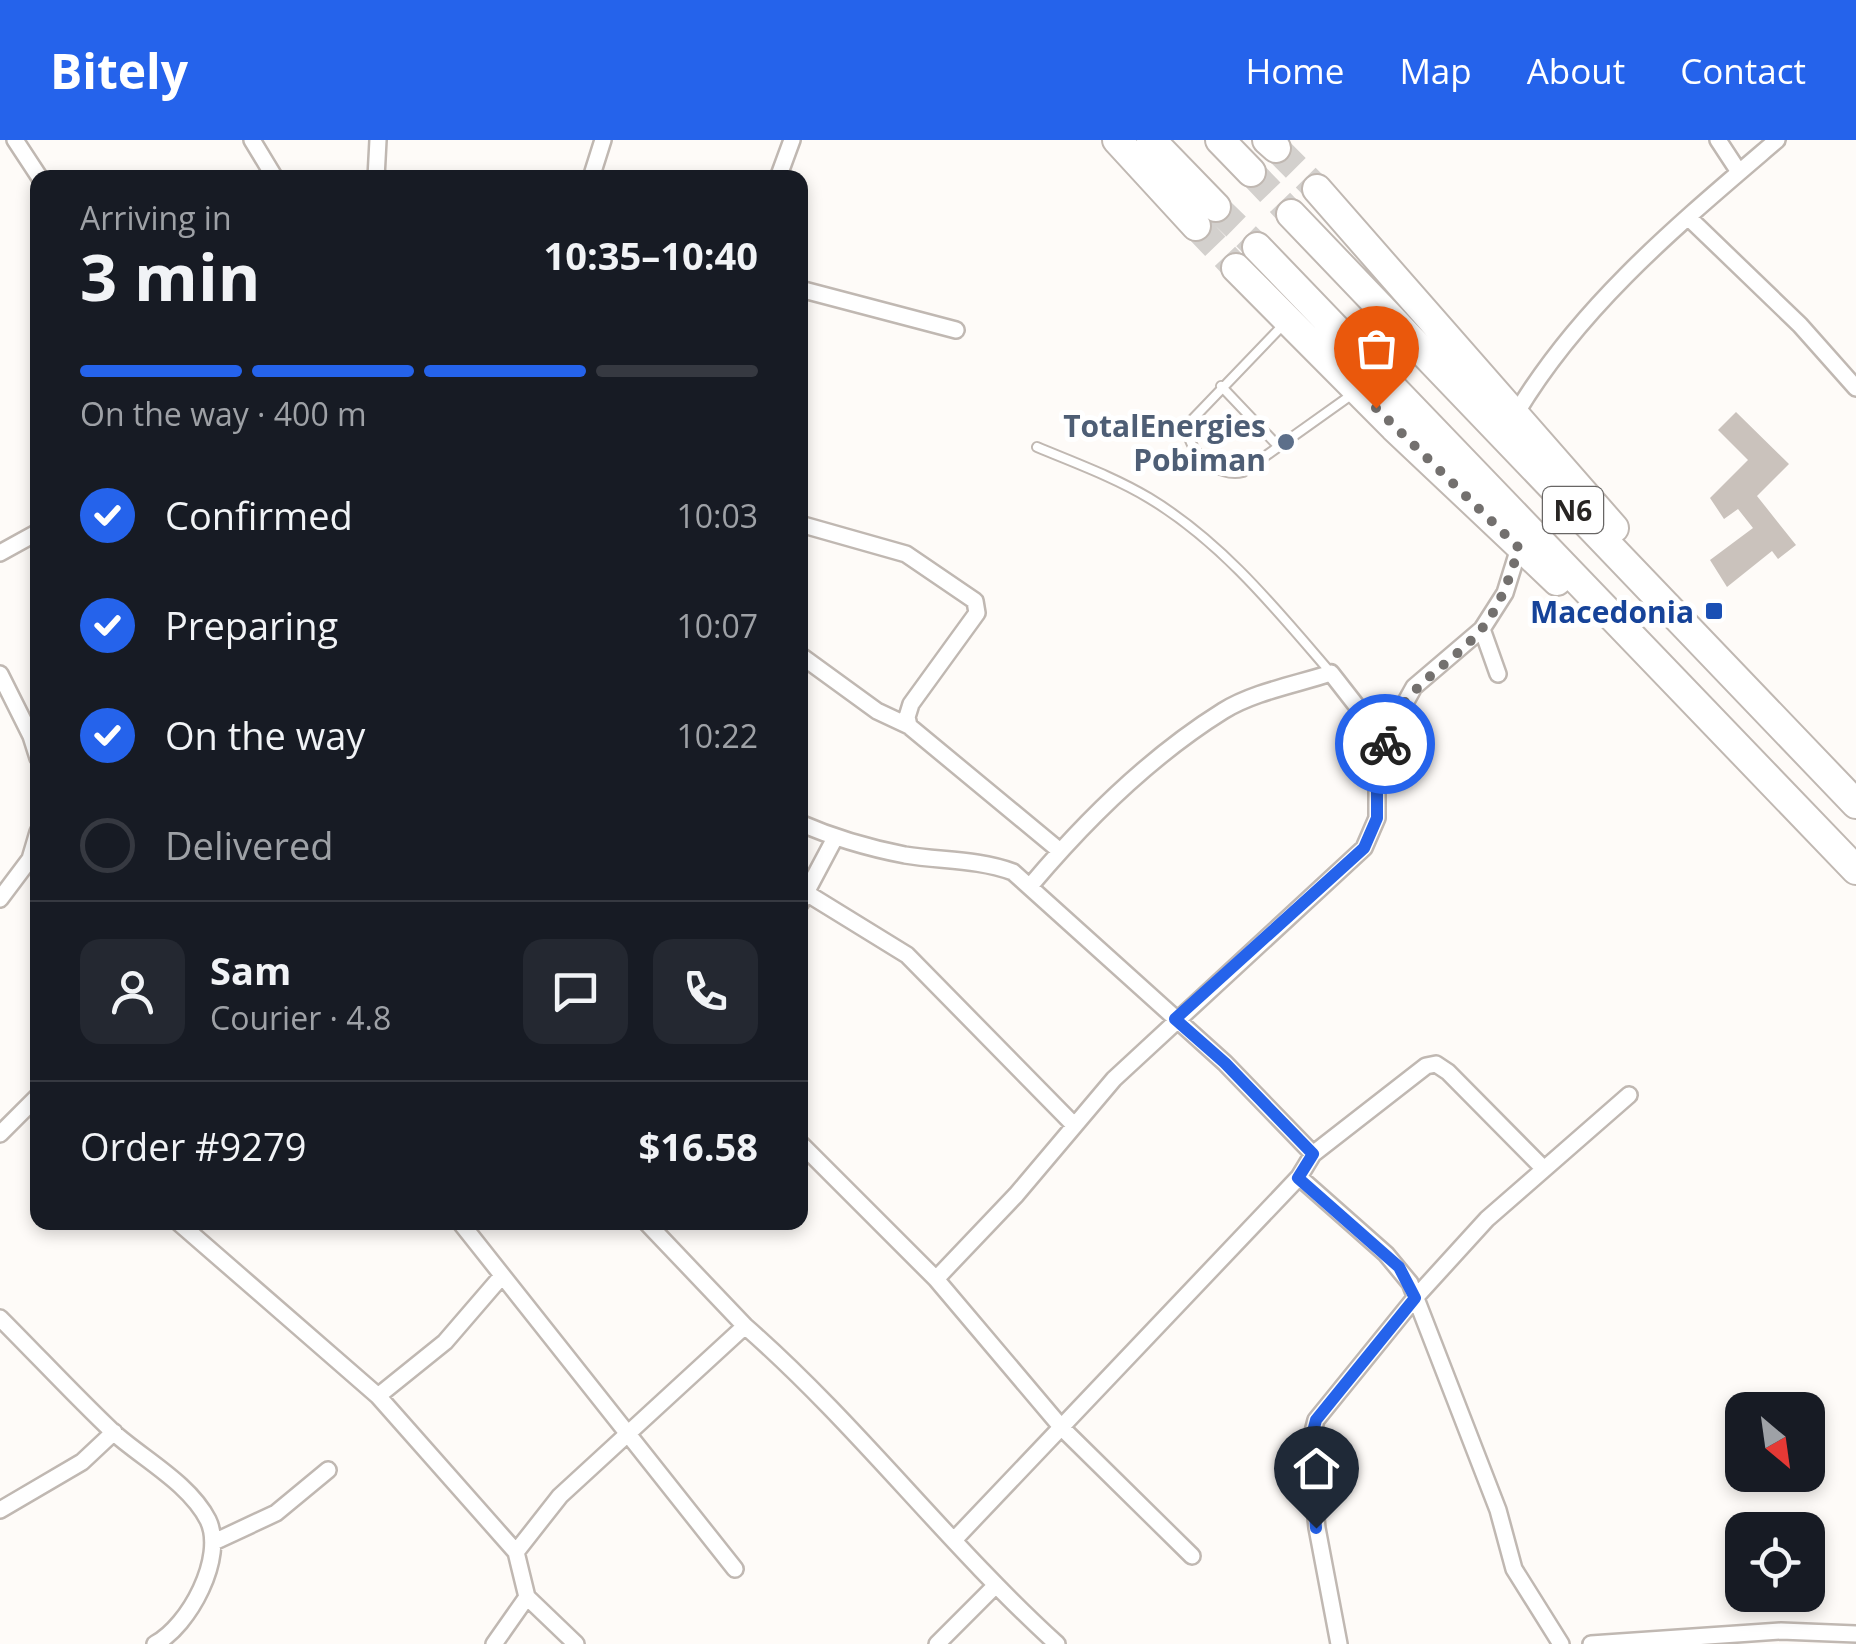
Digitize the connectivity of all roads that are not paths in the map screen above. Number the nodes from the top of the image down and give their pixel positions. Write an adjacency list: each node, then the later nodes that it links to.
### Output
1 (15, 140): 11 (street)
2 (252, 140): 12 (street)
3 (378, 140): 13 (street)
4 (603, 140): 14 (street)
5 (792, 140): 15 (street)
6 (1117, 140): 7 (highway)
7 (1151, 140)
8 (1220, 140): 16 (highway)
9 (1718, 140): 17 (street)
10 (1777, 140): 17 (street)
11 (35, 170)
12 (270, 170)
13 (376, 170)
14 (594, 170)
15 (781, 170)
16 (1251, 172)
17 (1739, 172): 20 (street)
18 (1317, 189): 29 (highway, N6)
19 (1291, 214): 37 (highway, N6)
20 (1688, 218): 27 (street); 29 (street)
21 (1257, 248): 42 (highway, N6)
22 (1236, 268): 24 (highway, N6)
23 (808, 291): 25 (street)
24 (1287, 320): 26 (lane); 28 (highway, N6)
25 (956, 330)
26 (1221, 386): 31 (lane); 31 (lane)
27 (1856, 388)
28 (1358, 390): 31 (lane); 34 (highway, N6)
29 (1514, 417): 37 (highway, N6)
30 (1037, 447): 39 (lane)
31 (1279, 447)
32 (808, 526): 43 (street)
33 (30, 536): 35 (street)
34 (1519, 548): 36 (street); 42 (highway, N6)
35 (0, 553)
36 (1482, 629): 41 (street); 45 (street)
37 (1688, 630): 46 (highway, N6)
38 (808, 661): 43 (street)
39 (1331, 672): 45 (street); 49 (street)
40 (0, 674): 44 (street)
41 (1498, 674)
42 (1692, 698): 51 (highway, N6)
43 (910, 726): 49 (street)
44 (30, 737)
45 (1384, 740): 56 (street)
46 (1856, 804)
47 (808, 827): 48 (street)
48 (835, 838): 52 (street); 53 (street)
49 (1060, 850): 52 (street)
50 (30, 866): 54 (street)
51 (1856, 870)
52 (1030, 885): 56 (street)
53 (808, 891)
54 (0, 899)
55 (808, 901): 59 (street)
56 (1175, 1019): 59 (street); 62 (street)
57 (1629, 1094): 63 (street)
58 (30, 1104): 60 (street)
59 (1073, 1124): 69 (street)
60 (0, 1134)
61 (808, 1151): 69 (street)
62 (1313, 1154): 63 (street); 64 (street)
63 (1544, 1168): 70 (street)
64 (1298, 1178): 70 (street); 74 (street)
65 (187, 1230): 73 (street)
66 (466, 1230): 68 (street)
67 (654, 1230): 72 (street)
68 (501, 1278): 73 (street); 76 (street)
69 (936, 1279): 74 (street)
70 (1415, 1298): 92 (street); 93 (street)
71 (0, 1318): 75 (street)
72 (745, 1326): 76 (street); 79 (street)
73 (378, 1396): 81 (street)
74 (1062, 1428): 79 (street); 82 (street)
75 (114, 1432): 78 (street); 80 (street)
76 (629, 1434): 81 (street); 83 (street)
77 (328, 1470): 80 (street)
78 (0, 1510)
79 (954, 1540): 84 (street)
80 (214, 1542): 87 (street)
81 (516, 1552): 85 (street)
82 (1192, 1556)
83 (735, 1569)
84 (994, 1587): 90 (street); 91 (street)
85 (528, 1596): 88 (street); 89 (street)
86 (1856, 1635): 94 (street); 95 (street)
87 (155, 1644)
88 (494, 1644)
89 (576, 1644)
90 (937, 1644)
91 (1056, 1644)
92 (1339, 1644)
93 (1561, 1644)
94 (1591, 1644)
95 (1847, 1644)

